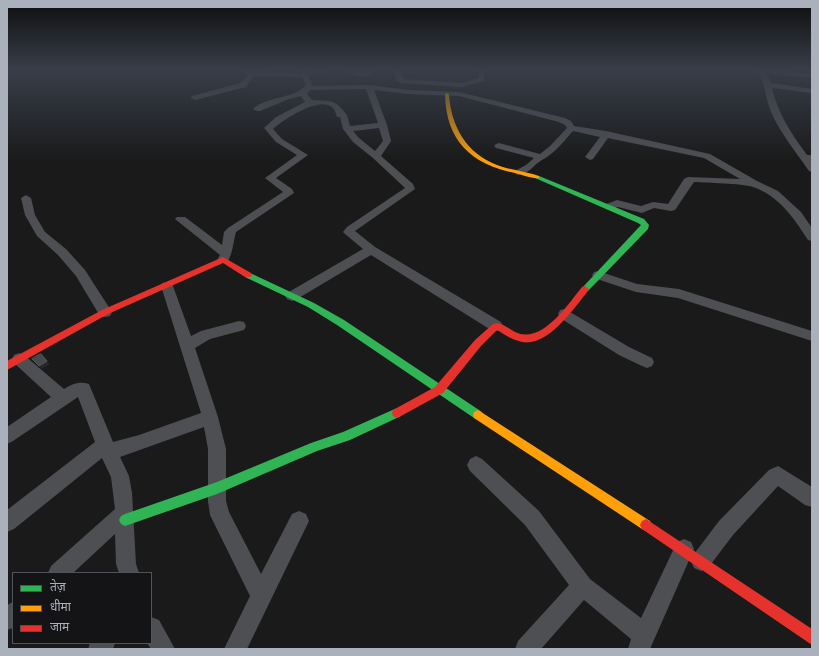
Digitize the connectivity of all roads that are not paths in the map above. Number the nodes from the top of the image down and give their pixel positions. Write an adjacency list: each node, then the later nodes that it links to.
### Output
1 (279, 101): 7 (street)
2 (374, 101): 8 (street)
3 (447, 101): 18 (street)
4 (486, 101): 9 (street)
5 (772, 101): 16 (street)
6 (310, 102): 10 (street); 27 (street)
7 (257, 109)
8 (383, 125): 10 (street); 13 (street)
9 (571, 128): 11 (street); 14 (street)
10 (347, 129): 13 (street)
11 (606, 134): 15 (street); 19 (street)
12 (499, 146): 14 (street)
13 (376, 156): 26 (street)
14 (540, 157): 18 (street)
15 (590, 157)
16 (808, 157): 17 (street)
17 (812, 168)
18 (518, 172): 21 (street)
19 (753, 183): 21 (street); 22 (street)
20 (26, 198): 31 (street)
21 (608, 207): 28 (street)
22 (797, 214): 23 (street); 25 (street)
23 (812, 215)
24 (181, 219): 27 (street)
25 (812, 237)
26 (371, 250): 30 (street); 34 (street)
27 (224, 257): 29 (street); 30 (street)
28 (598, 275): 32 (street); 35 (street)
29 (167, 286): 31 (street); 36 (street)
30 (292, 296): 39 (street)
31 (105, 312): 38 (street)
32 (565, 314): 34 (street); 37 (street)
33 (240, 326): 36 (street)
34 (496, 326): 39 (street)
35 (812, 336)
36 (187, 345): 41 (street)
37 (647, 362)
38 (13, 363): 40 (street)
39 (439, 390): 45 (street); 50 (street)
40 (63, 398): 42 (street); 43 (street)
41 (210, 417): 43 (street); 45 (street)
42 (7, 436)
43 (106, 449): 47 (street); 49 (street)
44 (476, 465): 54 (street)
45 (217, 488): 47 (street); 55 (street)
46 (812, 498): 51 (street)
47 (125, 516): 52 (street); 53 (street)
48 (300, 521): 55 (street)
49 (7, 522)
50 (684, 549): 51 (street); 58 (street)
51 (701, 561): 57 (street)
52 (59, 572)
53 (129, 572)
54 (583, 586): 58 (street); 61 (street)
55 (262, 596): 60 (street)
56 (152, 630): 59 (street)
57 (812, 638)
58 (641, 642)
59 (164, 649)
60 (235, 649)
61 (526, 649)

